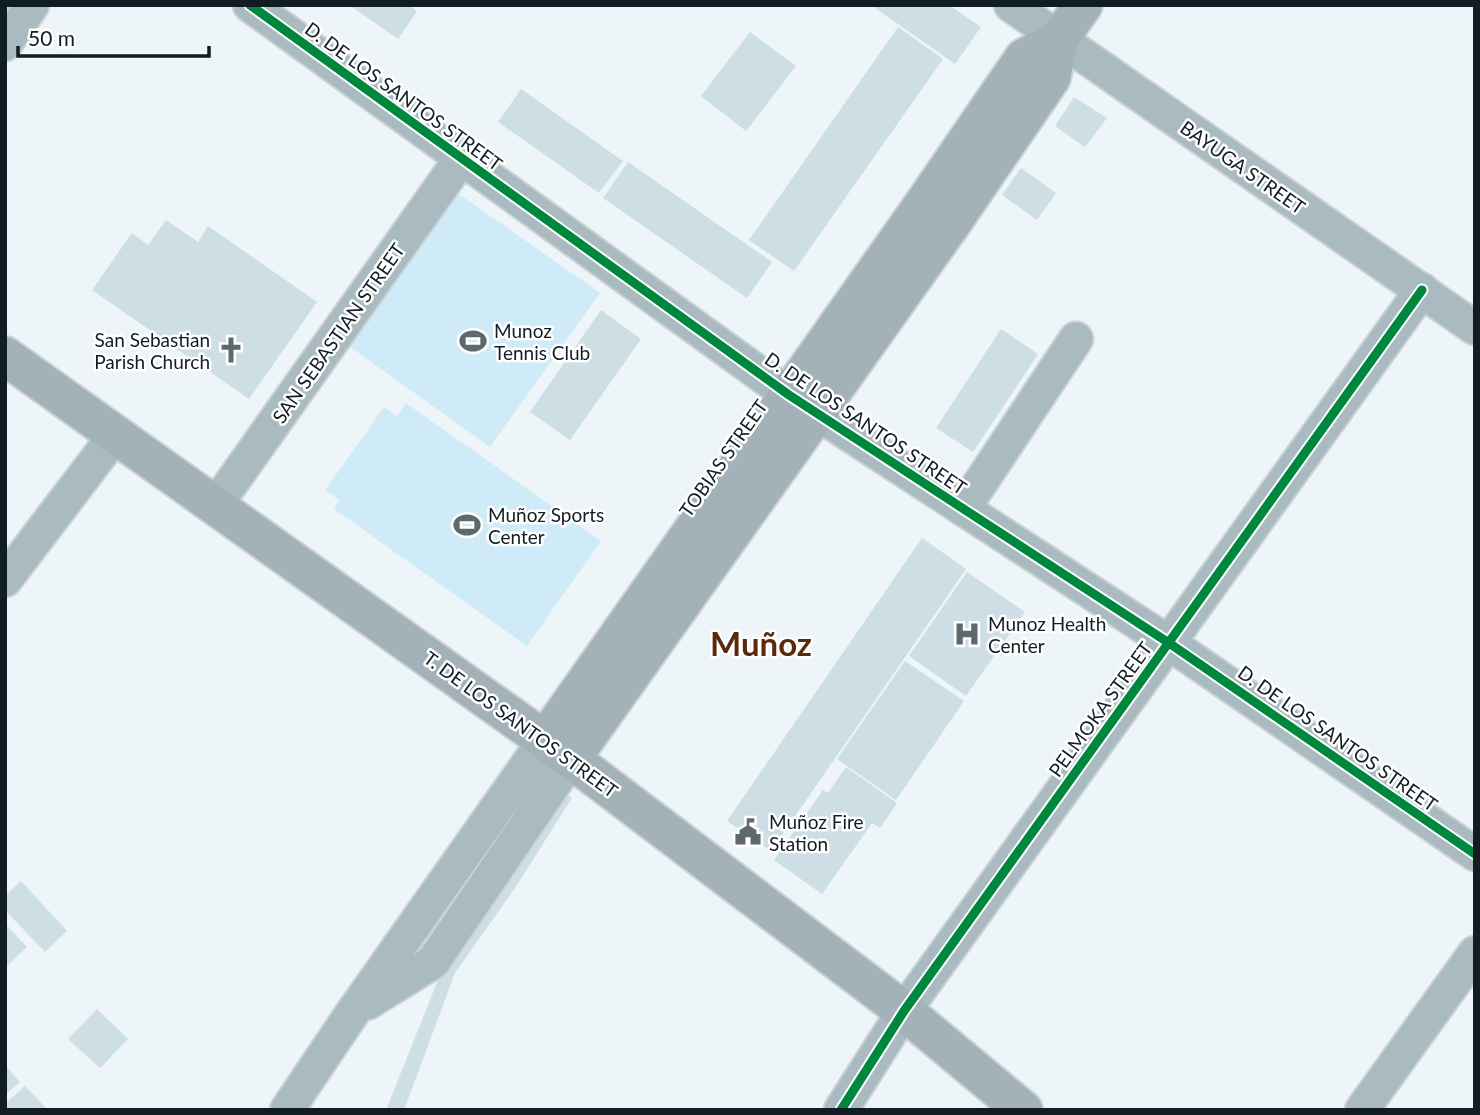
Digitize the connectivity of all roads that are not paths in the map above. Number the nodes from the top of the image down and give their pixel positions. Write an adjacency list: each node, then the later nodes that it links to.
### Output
1 (33, 5): 6 (street)
2 (250, 5): 7 (street, D. DE LOS SANTOS STREET)
3 (1011, 5): 5 (street, BAYUGA STREET)
4 (1083, 5): 5 (main road, TOBIAS STREET)
5 (1059, 39): 8 (street, BAYUGA STREET); 12 (main road, TOBIAS STREET)
6 (5, 44)
7 (461, 159): 12 (street, D. DE LOS SANTOS STREET); 14 (street, SAN SEBASTIAN STREET)
8 (1422, 290): 9 (street, BAYUGA STREET); 17 (street, PELMOKA STREET)
9 (1475, 328)
10 (1076, 339): 15 (street)
11 (5, 356): 13 (main road, T. DE LOS SANTOS STREET)
12 (803, 404): 15 (street, D. DE LOS SANTOS STREET); 18 (main road, TOBIAS STREET)
13 (116, 434): 14 (main road, T. DE LOS SANTOS STREET); 16 (street)
14 (215, 506): 18 (main road, T. DE LOS SANTOS STREET)
15 (963, 509): 17 (street, D. DE LOS SANTOS STREET)
16 (5, 580)
17 (1168, 643): 19 (street, D. DE LOS SANTOS STREET); 21 (street, PELMOKA STREET)
18 (558, 750): 21 (main road, T. DE LOS SANTOS STREET); 22 (street)
19 (1475, 853)
20 (1475, 953): 25 (street)
21 (904, 1011): 23 (street, PELMOKA STREET); 24 (main road, T. DE LOS SANTOS STREET)
22 (287, 1110)
23 (841, 1110)
24 (1023, 1110)
25 (1362, 1110)

